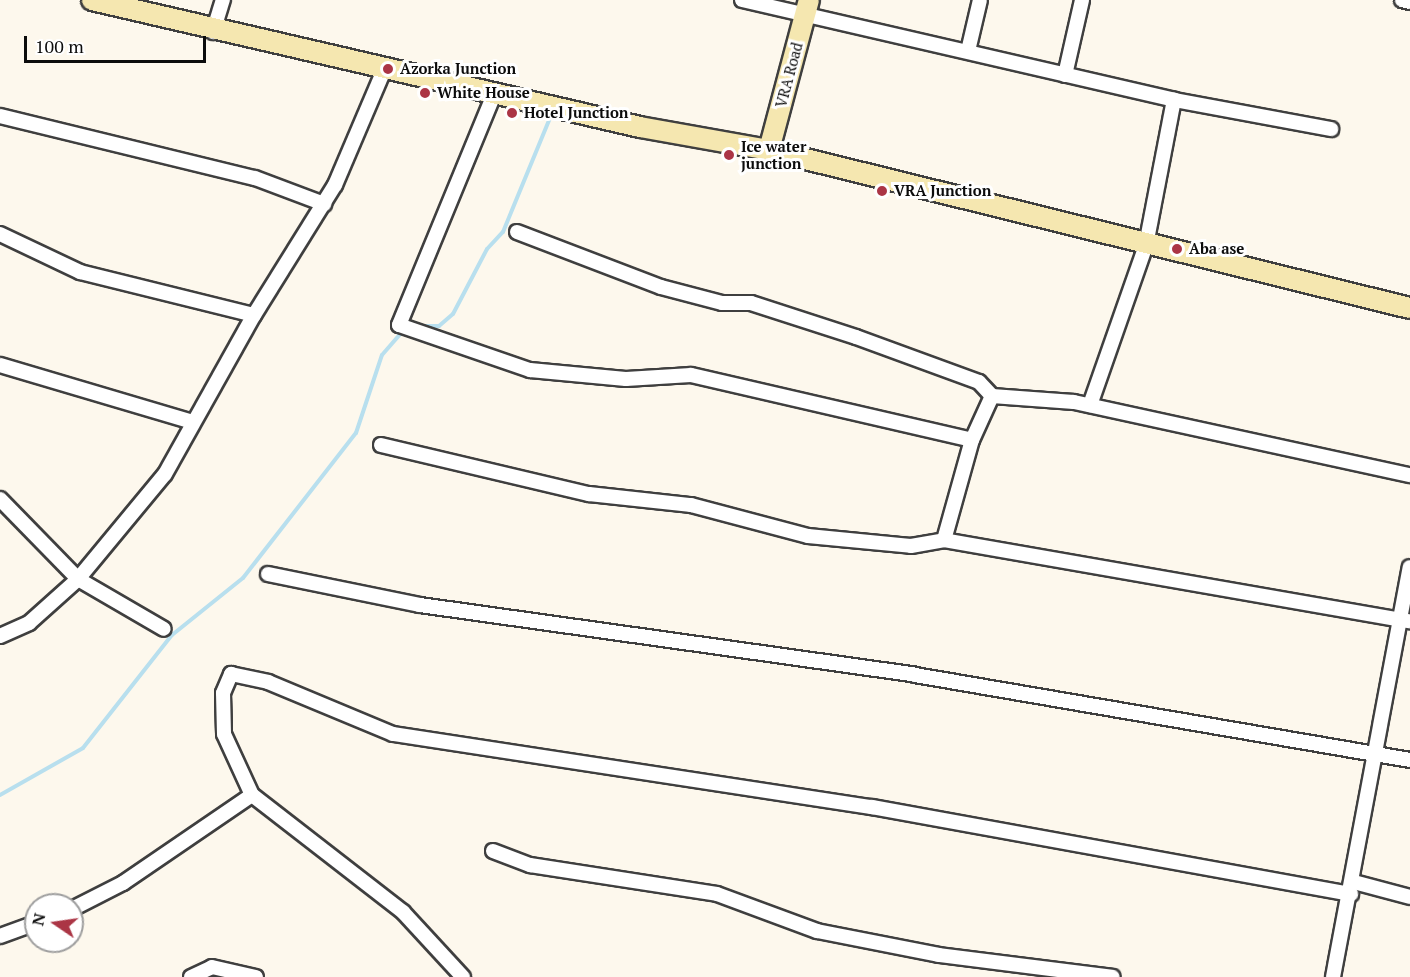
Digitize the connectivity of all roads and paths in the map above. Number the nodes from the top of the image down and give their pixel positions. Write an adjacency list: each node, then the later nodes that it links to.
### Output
1 (92, 0): 9 (street)
2 (224, 0): 9 (street)
3 (742, 0): 8 (street)
4 (980, 0): 10 (street)
5 (1082, 0): 12 (street)
6 (1402, 0): 7 (street)
7 (1410, 2)
8 (807, 9): 10 (street); 17 (street, VRA Road)
9 (213, 32): 11 (street)
10 (968, 51): 12 (street)
11 (384, 70): 13 (street); 18 (street)
12 (1065, 75): 14 (street)
13 (495, 92): 17 (street); 28 (street)
14 (1174, 100): 16 (street); 21 (street)
15 (0, 116): 18 (street)
16 (1331, 129)
17 (769, 150): 21 (street)
18 (324, 204): 23 (street)
19 (517, 232): 25 (street)
20 (0, 234): 23 (street)
21 (1146, 245): 22 (street); 26 (street)
22 (1410, 308)
23 (254, 315): 27 (street)
24 (0, 365): 27 (street)
25 (992, 396): 26 (street); 28 (street)
26 (1090, 405): 30 (street)
27 (193, 422): 35 (street)
28 (972, 440): 32 (street)
29 (381, 445): 32 (street)
30 (1410, 475)
31 (0, 499): 35 (street)
32 (944, 540): 36 (street)
33 (1410, 567): 36 (street)
34 (268, 574): 39 (street)
35 (78, 579): 37 (street); 38 (street)
36 (1405, 620): 39 (street)
37 (164, 629)
38 (0, 636)
39 (1374, 755): 40 (street); 43 (street)
40 (1410, 760)
41 (252, 795): 43 (street); 45 (street); 50 (street)
42 (493, 851): 51 (street)
43 (1353, 888): 44 (street); 52 (street)
44 (1410, 897)
45 (84, 903)
46 (24, 927): 47 (street)
47 (0, 936)
48 (191, 977): 49 (street)
49 (256, 977)
50 (463, 977)
51 (1113, 977)
52 (1333, 977)

